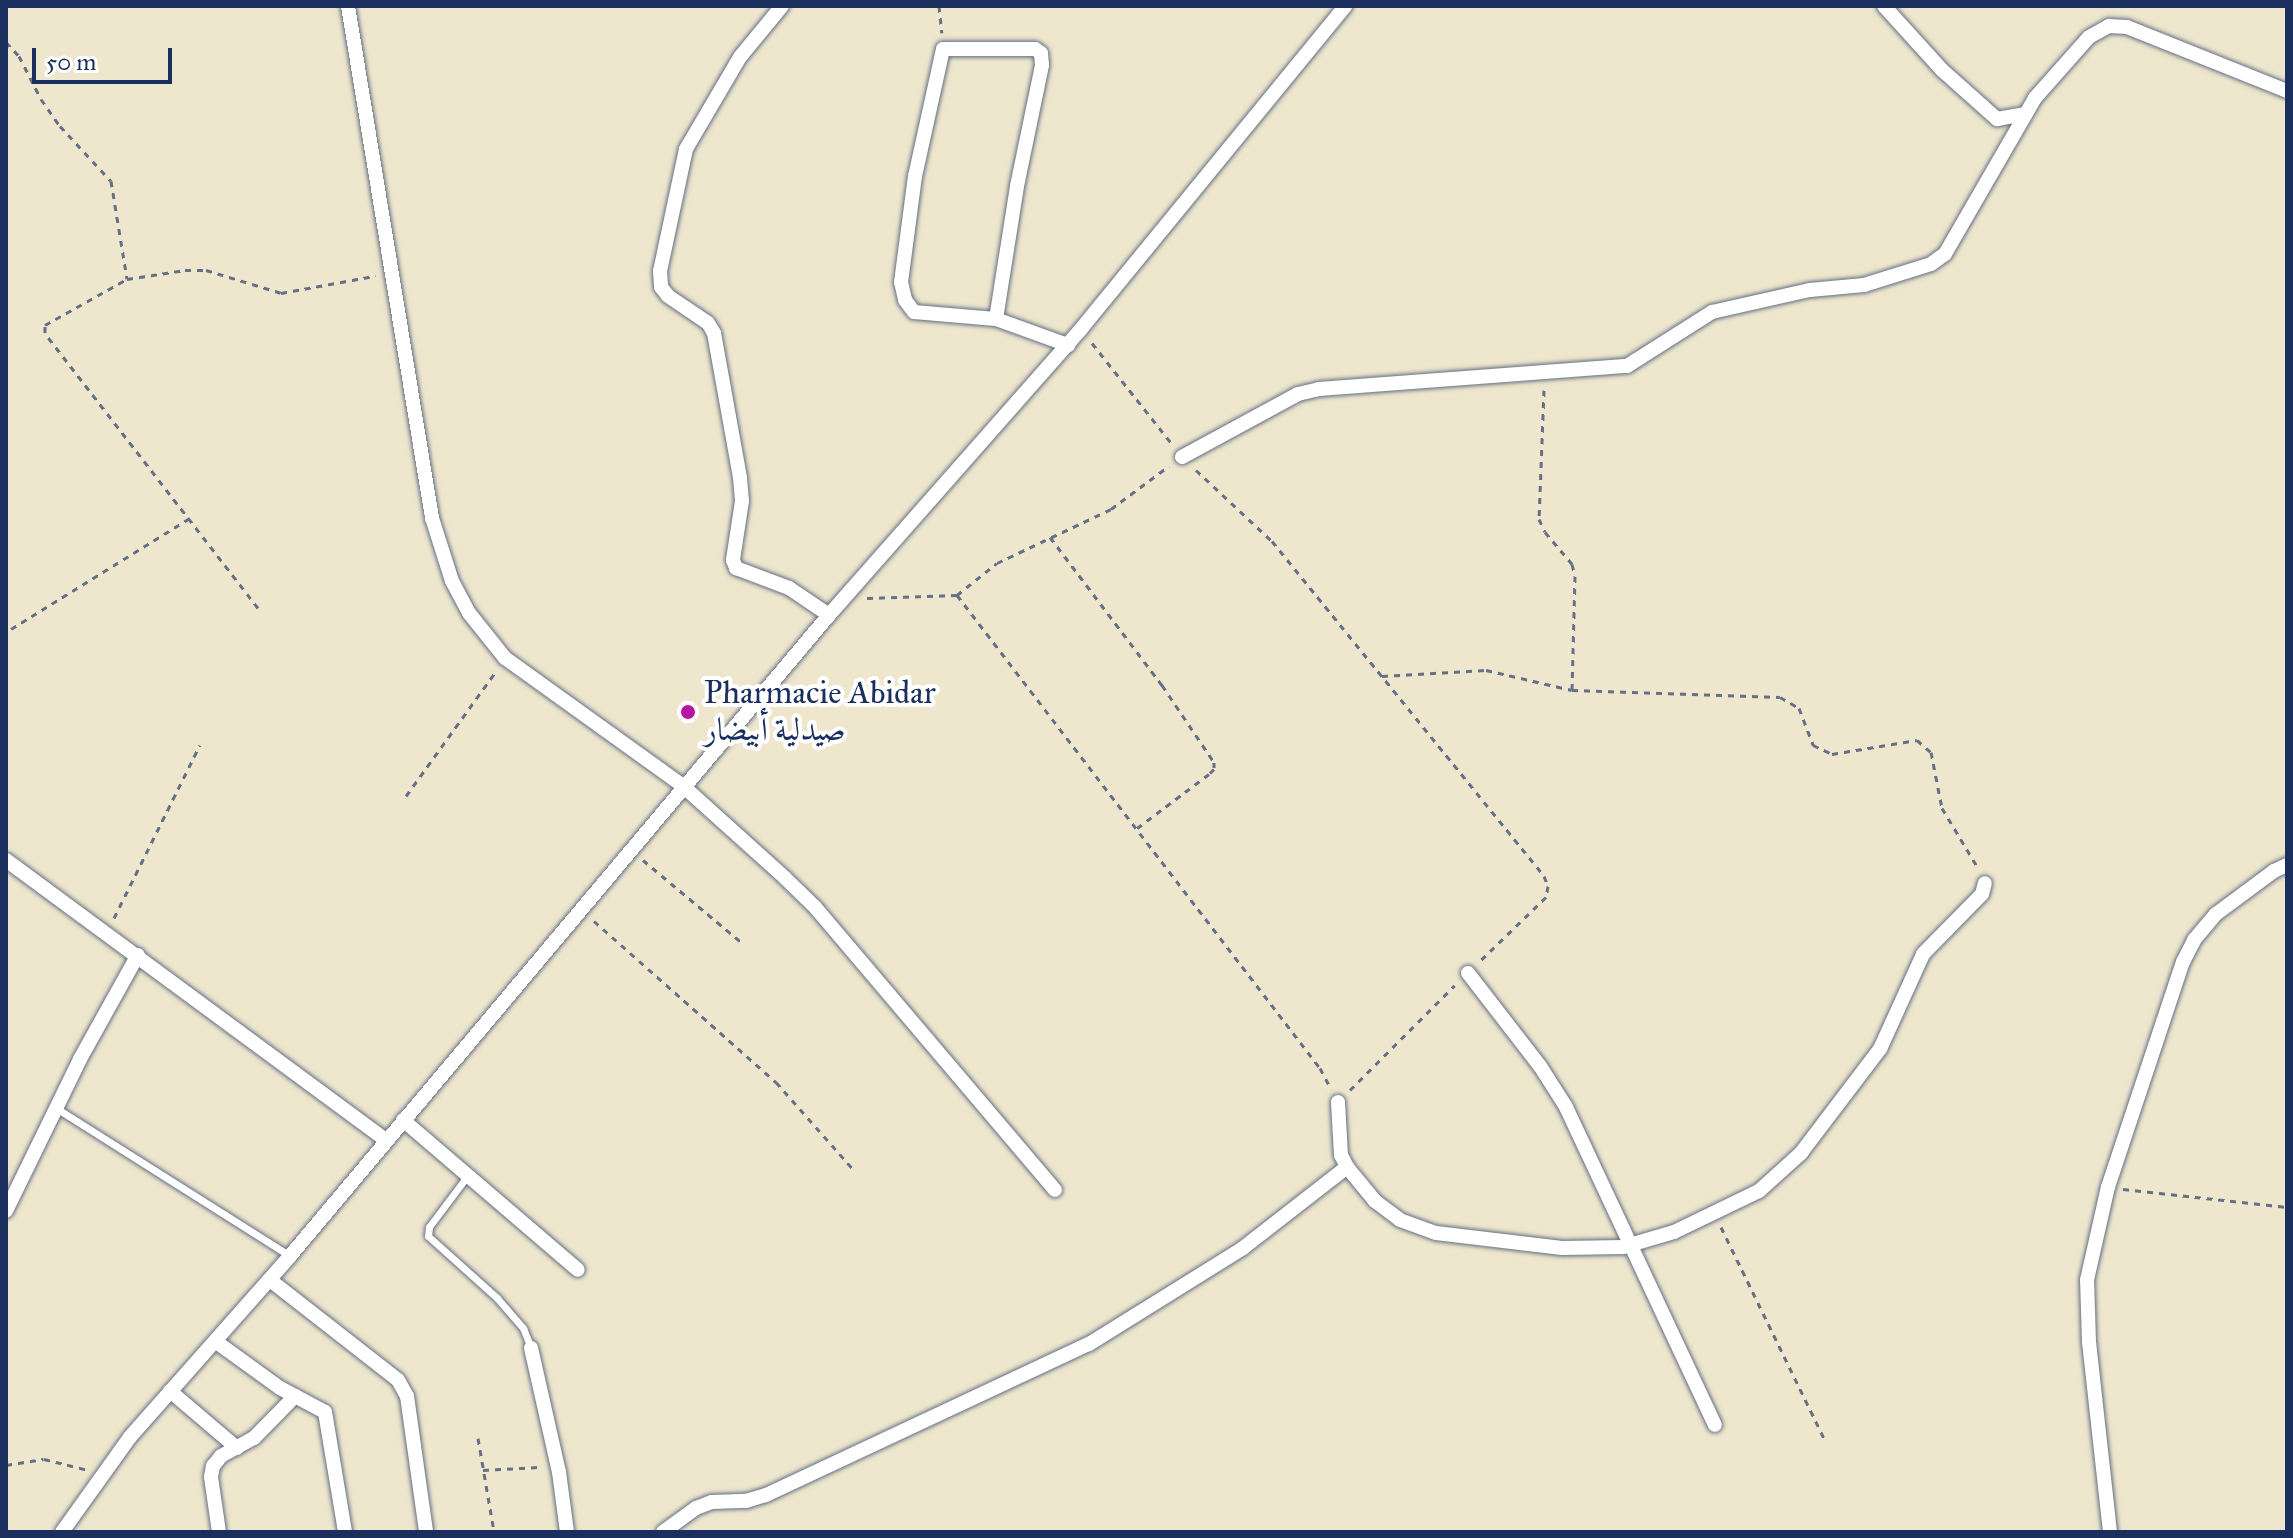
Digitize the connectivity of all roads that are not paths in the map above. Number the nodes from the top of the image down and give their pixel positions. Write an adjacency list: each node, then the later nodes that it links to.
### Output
1 (348, 6): 11 (street)
2 (782, 6): 10 (street)
3 (1345, 6): 8 (street)
4 (1884, 6): 6 (street)
5 (2287, 91): 6 (street)
6 (2026, 114): 9 (street)
7 (996, 319): 7 (street); 8 (street)
8 (1068, 345): 10 (street)
9 (1182, 457)
10 (829, 615): 11 (street)
11 (683, 786): 19 (street); 23 (street)
12 (6, 860): 15 (street)
13 (2287, 865): 41 (street)
14 (1985, 883): 25 (street)
15 (138, 955): 18 (street); 20 (street)
16 (1468, 973): 25 (street)
17 (1338, 1102): 21 (street)
18 (56, 1108): 24 (street); 26 (lane)
19 (403, 1120): 20 (street); 22 (street)
20 (386, 1140): 26 (street)
21 (1347, 1167): 25 (street); 40 (street)
22 (468, 1175): 27 (street); 30 (lane)
23 (1055, 1190)
24 (6, 1211)
25 (1632, 1245): 33 (street)
26 (290, 1256): 28 (street)
27 (578, 1270)
28 (270, 1280): 29 (street); 38 (street)
29 (215, 1341): 31 (street); 32 (street)
30 (531, 1348): 39 (street)
31 (170, 1391): 34 (street); 35 (street)
32 (295, 1396): 34 (street); 37 (street)
33 (1715, 1425)
34 (237, 1448): 36 (street)
35 (62, 1532)
36 (219, 1532)
37 (345, 1532)
38 (426, 1532)
39 (567, 1532)
40 (663, 1532)
41 (2110, 1532)

